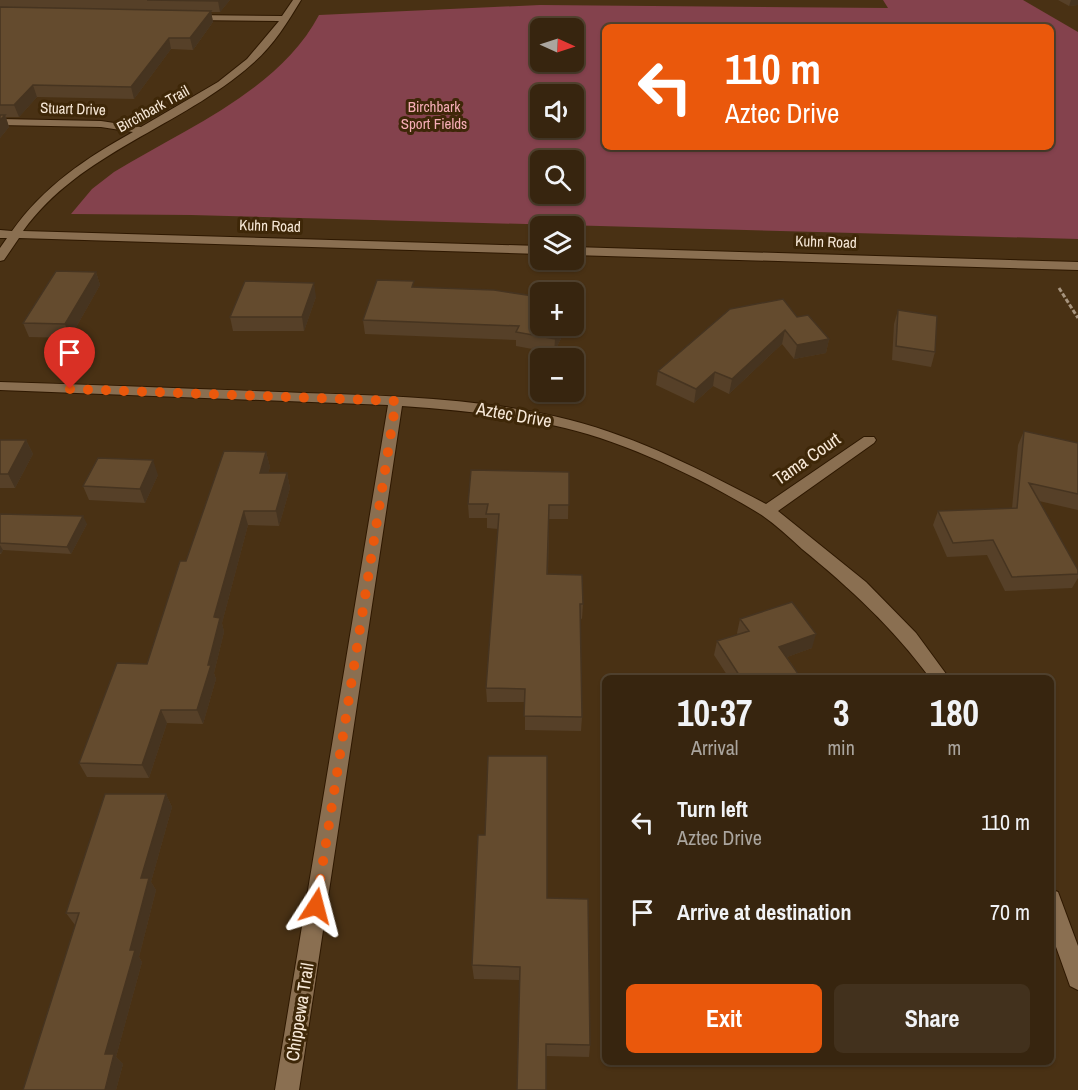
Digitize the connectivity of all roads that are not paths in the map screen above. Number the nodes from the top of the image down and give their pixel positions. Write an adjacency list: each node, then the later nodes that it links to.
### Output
1 (297, 0): 3 (street, Birchbark Trail)
2 (179, 16): 3 (street)
3 (287, 19): 5 (street, Birchbark Trail)
4 (0, 122): 5 (street, Stuart Drive)
5 (144, 130): 7 (street, Birchbark Trail)
6 (0, 234): 7 (street, Kuhn Road)
7 (15, 235): 8 (street, Kuhn Road); 10 (street, Birchbark Trail)
8 (530, 250)
9 (584, 251): 11 (street, Kuhn Road)
10 (0, 257)
11 (1078, 266)
12 (0, 386): 13 (street, Aztec Drive)
13 (396, 401): 15 (street, Aztec Drive); 19 (street, Chippewa Trail)
14 (869, 440): 15 (street, Tama Court)
15 (767, 511): 16 (street, Aztec Drive)
16 (938, 675)
17 (1054, 910): 18 (street)
18 (1078, 978)
19 (287, 1090)

